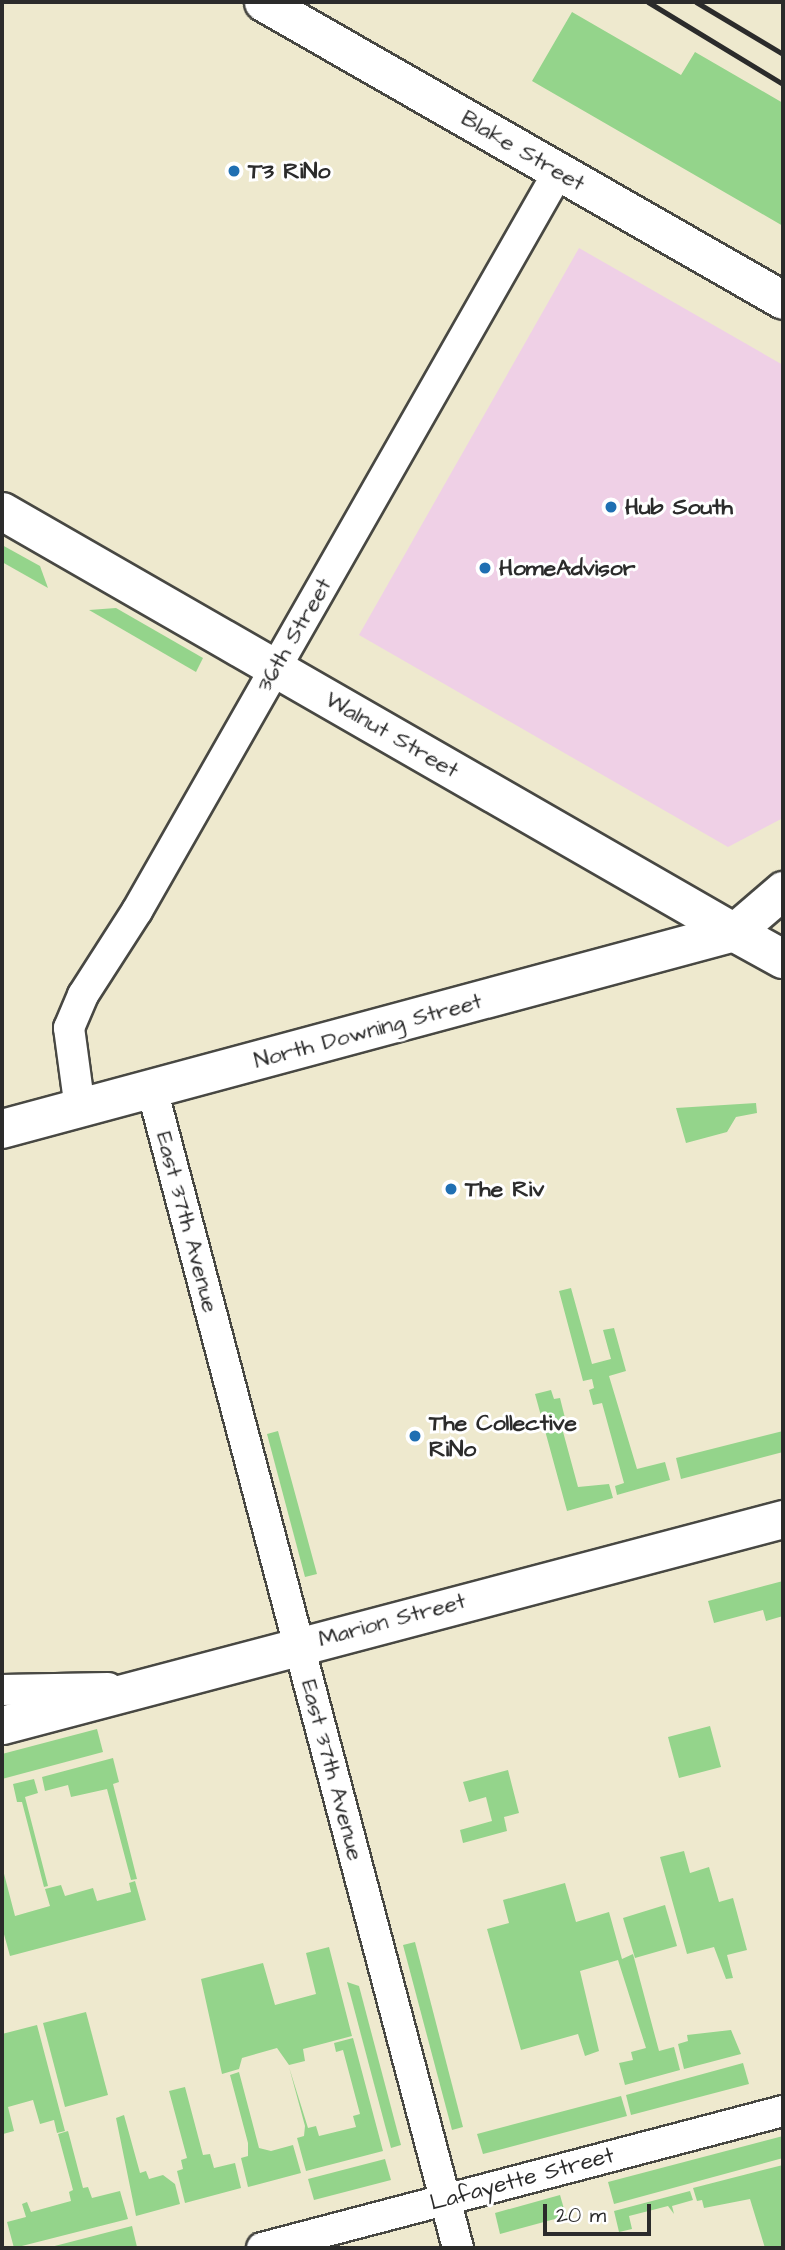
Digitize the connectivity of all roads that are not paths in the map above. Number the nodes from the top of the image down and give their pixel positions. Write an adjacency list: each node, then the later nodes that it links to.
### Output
1 (263, 2): 2 (street, Blake Street)
2 (559, 171): 3 (street, Blake Street); 5 (street, 36th Street)
3 (783, 300)
4 (2, 511): 5 (street, Walnut Street)
5 (275, 667): 8 (street, Walnut Street); 11 (street, 36th Street)
6 (783, 890): 8 (street, North Downing Street)
7 (783, 923): 8 (street, North Downing Street)
8 (734, 932): 9 (main road, Walnut Street); 10 (main road, North Downing Street)
9 (783, 959)
10 (152, 1089): 11 (main road, North Downing Street); 14 (street, East 37th Avenue)
11 (80, 1109): 12 (main road, North Downing Street)
12 (2, 1129)
13 (783, 1519): 14 (street, Marion Street)
14 (299, 1644): 15 (street, Marion Street); 19 (street, East 37th Avenue)
15 (140, 1688): 16 (street); 17 (street, Marion Street)
16 (2, 1690)
17 (2, 1725)
18 (783, 2111): 19 (street, Lafayette Street)
19 (445, 2199): 20 (street, Lafayette Street); 21 (street, East 37th Avenue)
20 (262, 2248)
21 (458, 2248)

